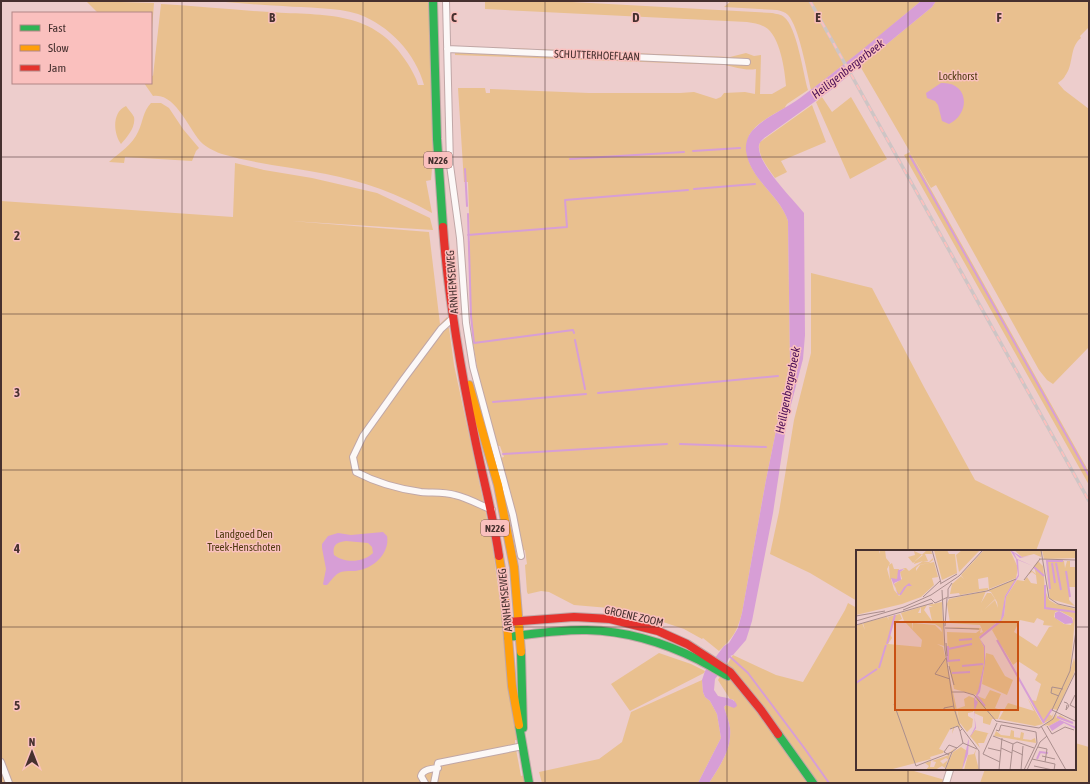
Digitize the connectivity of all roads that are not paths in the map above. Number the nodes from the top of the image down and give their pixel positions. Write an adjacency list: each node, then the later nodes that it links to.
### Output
1 (433, 1): 5 (main road, ARNHEMSEWEG / N226)
2 (446, 1): 3 (street, ARNHEMSEWEG)
3 (447, 49): 4 (street, SCHUTTERHOEFLAAN); 8 (street, ARNHEMSEWEG)
4 (747, 62)
5 (453, 318): 6 (main road, ARNHEMSEWEG / N226); 7 (street, ARNHEMSEWEG)
6 (457, 344): 7 (main road, ARNHEMSEWEG / N226); 9 (main road, ARNHEMSEWEG / N226)
7 (492, 510): 10 (main road, ARNHEMSEWEG / N226)
8 (521, 556)
9 (519, 621): 10 (main road, GROENE ZOOM); 11 (main road, ARNHEMSEWEG / N226); 13 (main road, GROENE ZOOM)
10 (507, 622): 12 (main road, ARNHEMSEWEG / N226)
11 (520, 636): 12 (main road, GROENE ZOOM); 13 (main road, GROENE ZOOM); 14 (main road, ARNHEMSEWEG / N226)
12 (508, 637): 14 (main road, ARNHEMSEWEG / N226)
13 (696, 654): 22 (main road, GROENE ZOOM)
14 (522, 744): 16 (street); 21 (main road, ARNHEMSEWEG / N226)
15 (1, 762): 18 (street)
16 (438, 768): 19 (street); 20 (street)
17 (950, 770): 23 (street)
18 (9, 783)
19 (425, 783)
20 (434, 783)
21 (529, 783)
22 (812, 783)
23 (946, 783)

